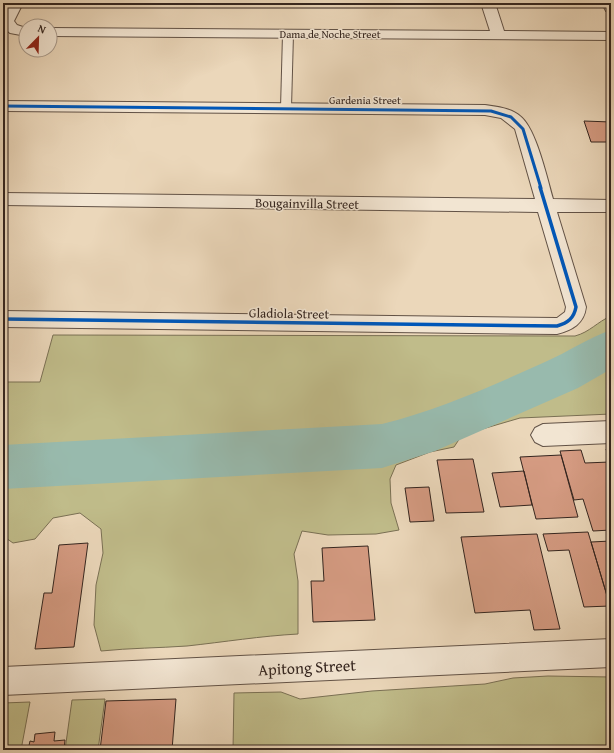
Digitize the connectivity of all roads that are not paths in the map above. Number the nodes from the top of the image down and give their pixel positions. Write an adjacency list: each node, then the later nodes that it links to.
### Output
1 (16, 3): 5 (street)
2 (488, 3): 8 (street)
3 (609, 3): 4 (street)
4 (611, 8)
5 (18, 30)
6 (58, 32): 7 (street, Dama de Noche Street)
7 (288, 34): 8 (street, Dama de Noche Street); 11 (lane)
8 (498, 35): 9 (street, Dama de Noche Street)
9 (611, 36)
10 (3, 106): 11 (street, Gardenia Street)
11 (286, 108): 13 (street, Gardenia Street)
12 (3, 199): 13 (street, Bougainvilla Street)
13 (545, 206): 14 (street, Bougainvilla Street); 15 (street, Gardenia Street)
14 (611, 206)
15 (572, 318): 16 (street, Gladiola Street)
16 (3, 319)
17 (611, 432): 18 (street)
18 (543, 435)
19 (611, 653): 20 (street, Apitong Street)
20 (3, 681)

